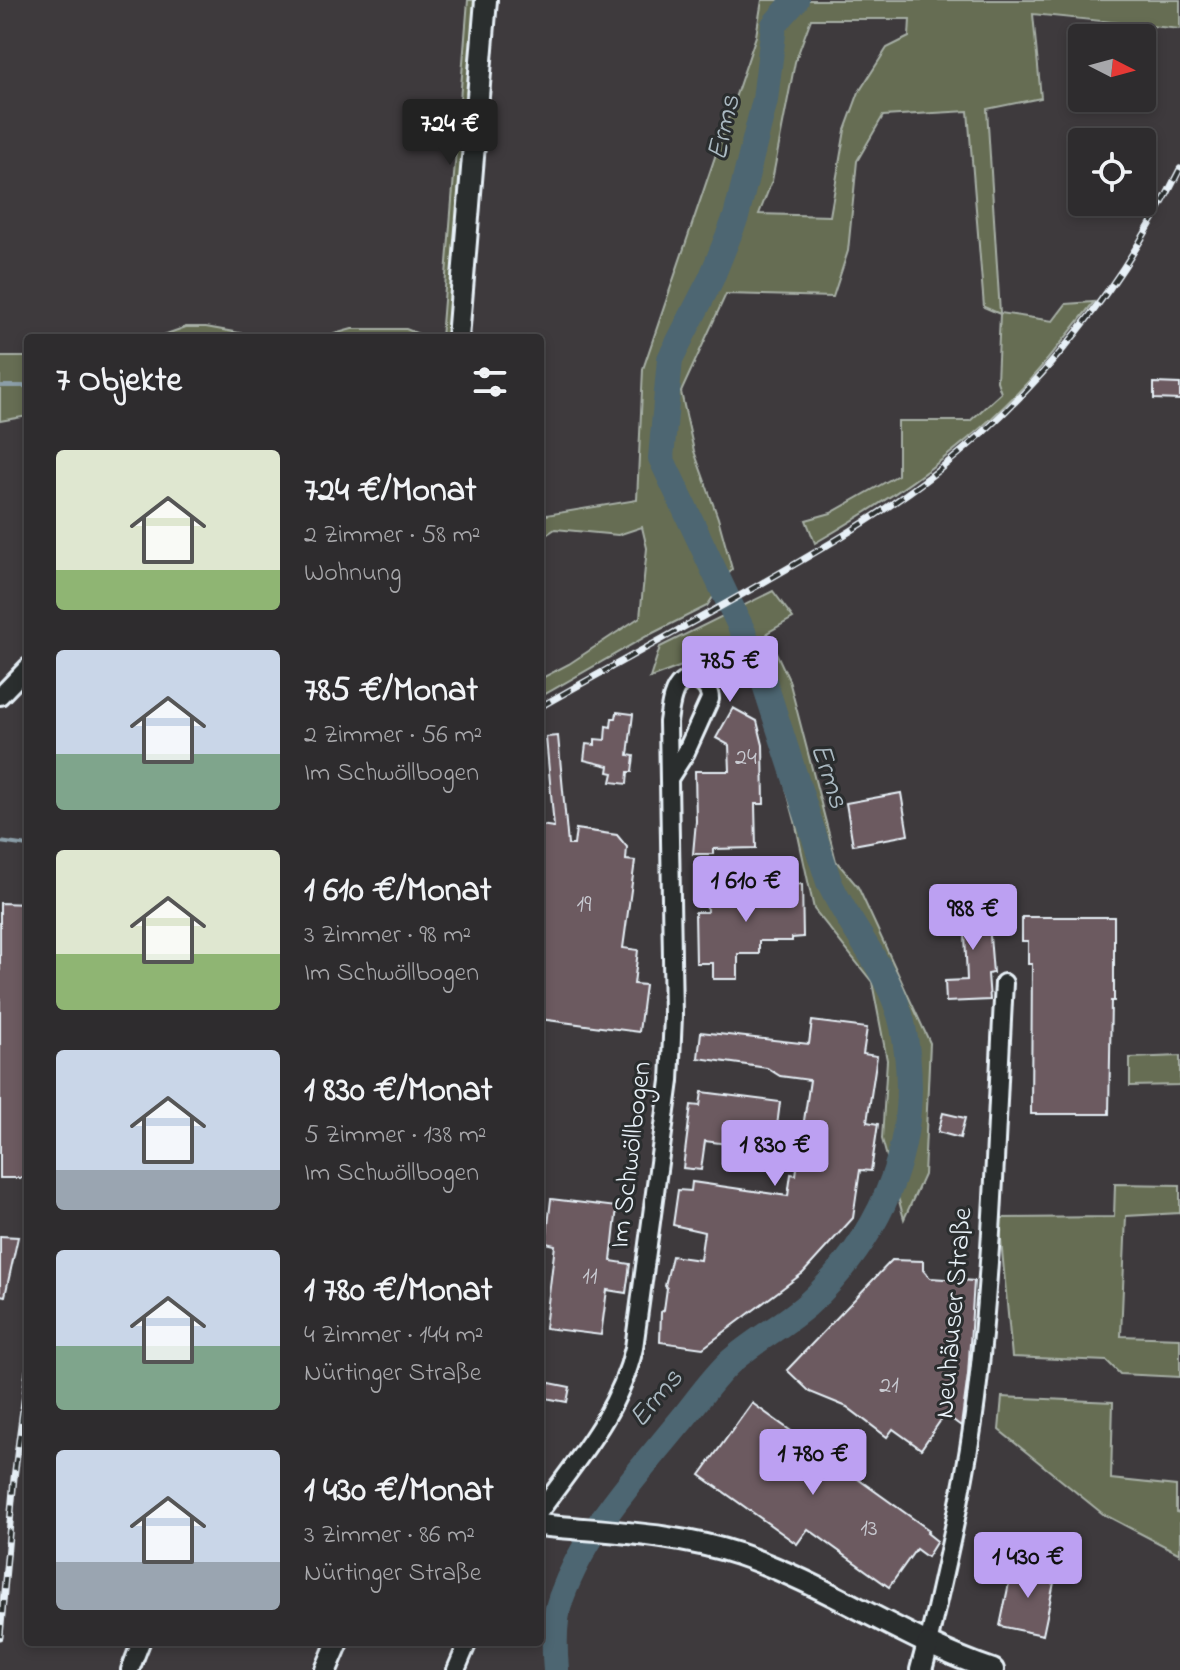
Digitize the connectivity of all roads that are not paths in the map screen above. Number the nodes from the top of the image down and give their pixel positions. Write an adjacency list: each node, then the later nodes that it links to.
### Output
1 (486, 0): 2 (street)
2 (458, 334)
3 (24, 671): 4 (street)
4 (0, 696)
5 (670, 777): 5 (street, Im Schwöllbogen); 7 (street, Im Schwöllbogen)
6 (1004, 983): 9 (street, Neuhäuser Straße)
7 (544, 1505)
8 (544, 1525): 9 (street)
9 (928, 1644): 16 (street); 17 (street)
10 (139, 1646): 13 (street)
11 (336, 1646): 14 (street)
12 (466, 1646): 15 (street)
13 (130, 1670)
14 (326, 1670)
15 (456, 1670)
16 (921, 1670)
17 (993, 1670)

